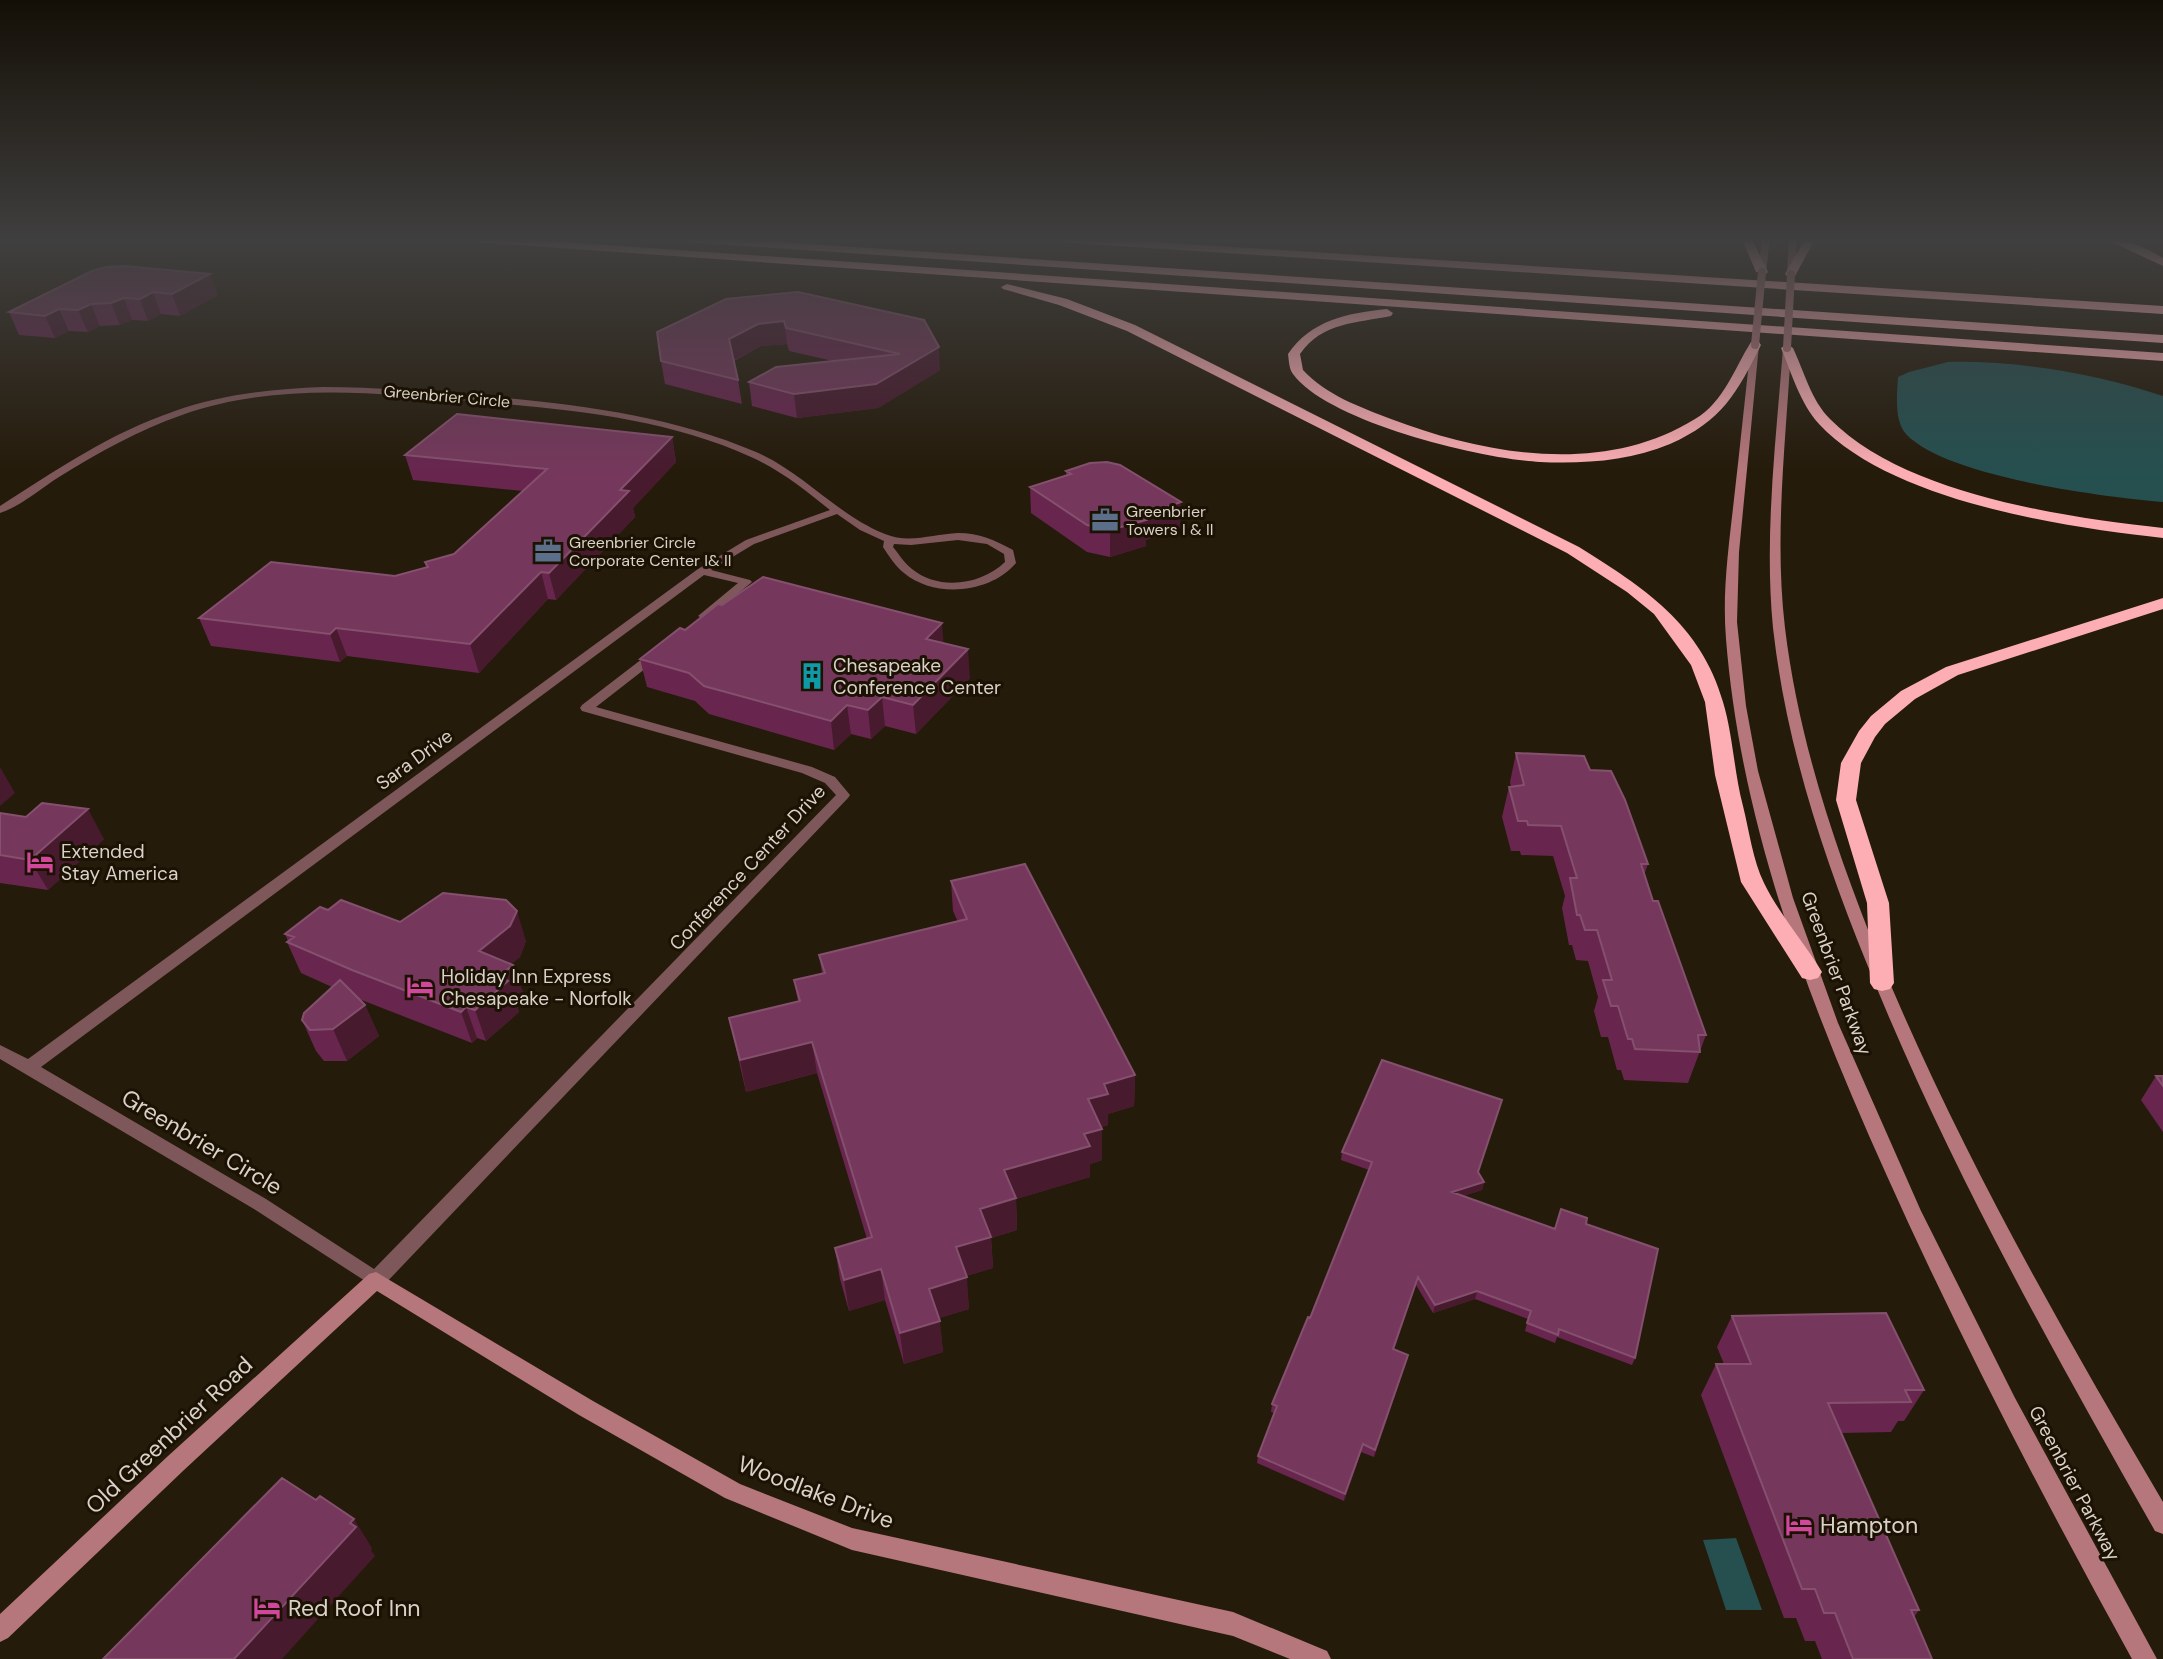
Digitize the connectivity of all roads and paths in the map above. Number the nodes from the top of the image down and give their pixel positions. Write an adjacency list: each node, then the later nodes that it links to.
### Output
1 (1105, 316): 23 (highway)
2 (1368, 316): 11 (highway)
3 (1574, 316): 14 (highway)
4 (1739, 316): 12 (highway)
5 (1758, 316): 11 (main road, Greenbrier Parkway, bridge)
6 (1789, 316): 13 (main road, Greenbrier Parkway, bridge)
7 (1830, 316): 10 (highway)
8 (1947, 316): 9 (highway)
9 (2163, 331)
10 (2163, 339)
11 (1755, 345): 23 (main road, Greenbrier Parkway)
12 (2163, 345)
13 (1787, 348): 17 (highway); 24 (main road, Greenbrier Parkway)
14 (2163, 359)
15 (0, 510): 16 (street, Greenbrier Circle)
16 (839, 510): 18 (street, Greenbrier Circle); 19 (street, Sara Drive)
17 (2163, 533)
18 (889, 541): 18 (street, Greenbrier Circle)
19 (702, 571): 21 (street); 26 (street, Sara Drive)
20 (2163, 603): 24 (highway)
21 (693, 624)
22 (671, 641): 27 (street, Conference Center Drive)
23 (1810, 972): 31 (main road, Greenbrier Parkway)
24 (1882, 983): 28 (main road, Greenbrier Parkway)
25 (0, 1051): 26 (street, Greenbrier Circle)
26 (28, 1068): 27 (street, Greenbrier Circle)
27 (376, 1280): 29 (main road, Old Greenbrier Road); 30 (main road, Woodlake Drive)
28 (2163, 1523)
29 (0, 1630)
30 (1319, 1659)
31 (2145, 1659)

